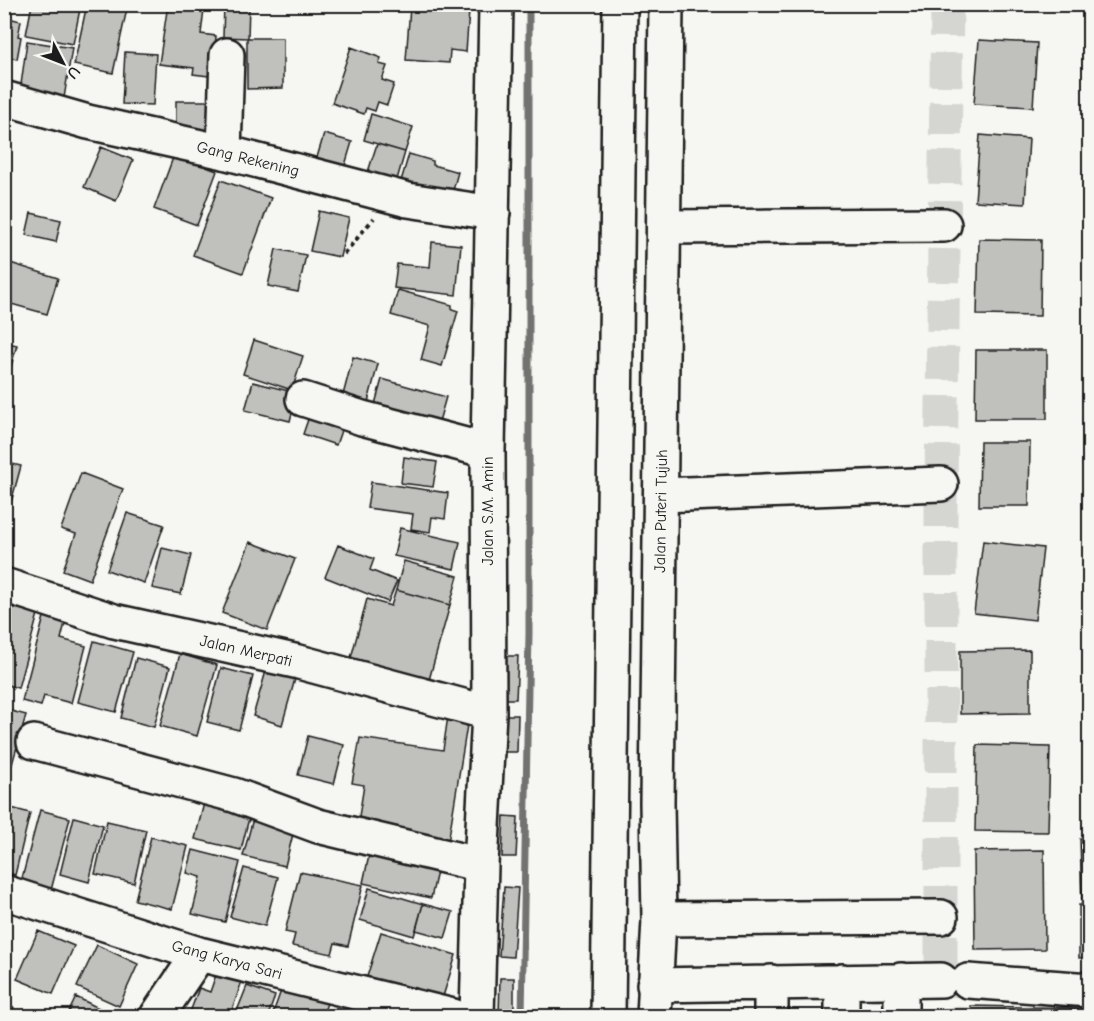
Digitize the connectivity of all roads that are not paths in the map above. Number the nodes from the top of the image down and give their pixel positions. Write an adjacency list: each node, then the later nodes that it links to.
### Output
1 (496, 4): 7 (main road, Jalan S.M. Amin)
2 (620, 4): 17 (main road)
3 (666, 4): 9 (main road, Jalan Puteri Tujuh)
4 (227, 55): 6 (main road)
5 (4, 98): 6 (main road, Gang Rekening)
6 (224, 152): 7 (main road, Gang Rekening)
7 (493, 213): 11 (main road, Jalan S.M. Amin)
8 (944, 225): 9 (main road)
9 (664, 227): 13 (main road, Jalan Puteri Tujuh)
10 (303, 399): 11 (main road)
11 (488, 451): 15 (main road, Jalan S.M. Amin)
12 (941, 484): 13 (main road)
13 (661, 495): 18 (main road, Jalan Puteri Tujuh)
14 (4, 585): 15 (main road, Jalan Merpati)
15 (489, 713): 19 (main road, Jalan S.M. Amin)
16 (34, 742): 19 (main road)
17 (610, 802): 18 (main road); 32 (main road)
18 (657, 803): 22 (main road, Jalan Puteri Tujuh)
19 (482, 865): 31 (main road, Jalan S.M. Amin)
20 (4, 892): 23 (main road, Gang Karya Sari)
21 (941, 916): 22 (main road)
22 (659, 920): 28 (main road, Jalan Puteri Tujuh)
23 (199, 954): 29 (main road); 30 (main road, Gang Karya Sari)
24 (901, 980): 25 (main road); 27 (main road); 35 (main road)
25 (842, 981): 26 (main road); 34 (main road)
26 (771, 982): 28 (main road); 33 (main road)
27 (1089, 990)
28 (654, 1001)
29 (157, 1017)
30 (453, 1017)
31 (477, 1017)
32 (608, 1017)
33 (771, 1017)
34 (842, 1017)
35 (901, 1017)

